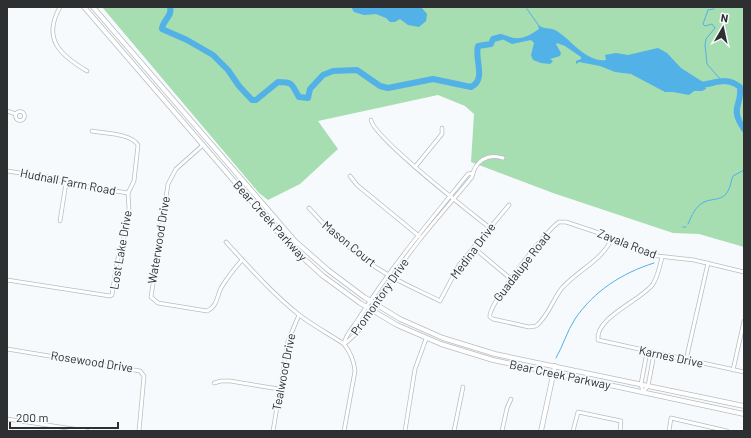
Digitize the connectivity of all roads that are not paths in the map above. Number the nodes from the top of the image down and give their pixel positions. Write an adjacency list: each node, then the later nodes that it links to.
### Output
1 (60, 7): 4 (street)
2 (84, 7): 10 (main road, Bear Creek Parkway)
3 (92, 7): 40 (main road, Bear Creek Parkway)
4 (87, 71)
5 (7, 111): 6 (street)
6 (16, 114)
7 (371, 120): 12 (street)
8 (442, 128): 12 (street)
9 (92, 132): 17 (street)
10 (203, 145): 31 (street, Waterwood Drive); 43 (main road, Bear Creek Parkway)
11 (503, 158): 14 (street, Promontory Drive)
12 (415, 167): 18 (street)
13 (7, 171): 16 (street, Hudnall Farm Road)
14 (473, 173): 18 (street, Promontory Drive); 19 (street, Promontory Drive)
15 (350, 176): 25 (street)
16 (66, 183): 17 (street, Hudnall Farm Road); 22 (street)
17 (128, 193): 37 (street, Lost Lake Drive)
18 (451, 195): 19 (street); 25 (street, Promontory Drive)
19 (455, 198): 24 (street); 27 (street, Promontory Drive)
20 (509, 205): 24 (street, Medina Drive)
21 (309, 208): 34 (street, Mason Court)
22 (60, 221)
23 (559, 222): 26 (street, Zavala Road); 36 (street, Guadalupe Road)
24 (490, 228): 29 (street, Medina Drive)
25 (418, 236): 27 (street); 34 (street, Promontory Drive)
26 (612, 238): 30 (street, Zavala Road); 36 (street, Guadalupe Road)
27 (422, 239): 35 (street, Promontory Drive)
28 (226, 242): 31 (street)
29 (474, 248): 36 (street); 41 (street, Medina Drive)
30 (662, 257): 32 (street, Zavala Road); 52 (street, Karnes Drive)
31 (242, 260): 45 (street)
32 (708, 263): 33 (street, Zavala Road); 54 (street)
33 (744, 272)
34 (388, 274): 35 (street, Mason Court); 38 (street, Promontory Drive)
35 (392, 277): 39 (street, Promontory Drive); 41 (street, Mason Court)
36 (511, 279)
37 (7, 280)
38 (379, 288): 39 (street); 40 (street, Promontory Drive)
39 (384, 291): 42 (street, Promontory Drive)
40 (370, 301): 42 (main road, Bear Creek Parkway); 43 (street, Promontory Drive)
41 (440, 301)
42 (375, 304): 44 (street, Promontory Drive); 55 (main road, Bear Creek Parkway)
43 (366, 307): 44 (main road, Bear Creek Parkway); 46 (street, Promontory Drive)
44 (372, 310): 48 (street, Promontory Drive); 49 (main road, Bear Creek Parkway)
45 (299, 315): 50 (street); 63 (street, Tealwood Drive)
46 (358, 321): 48 (street); 50 (street, Promontory Drive)
47 (744, 322): 56 (street)
48 (362, 324): 50 (street, Promontory Drive)
49 (426, 338): 58 (main road, Bear Creek Parkway); 73 (street)
50 (344, 344): 72 (street)
51 (7, 349): 70 (street, Rosewood Drive)
52 (647, 352): 53 (street, Karnes Drive); 60 (street)
53 (654, 354): 54 (street, Karnes Drive); 61 (street)
54 (686, 360): 56 (street, Karnes Drive)
55 (555, 366): 58 (main road); 60 (main road, Bear Creek Parkway)
56 (734, 370): 57 (street, Karnes Drive)
57 (744, 372)
58 (554, 373): 64 (main road, Bear Creek Parkway); 76 (main road)
59 (214, 383): 63 (street)
60 (641, 384): 61 (main road, Bear Creek Parkway); 64 (street)
61 (648, 386): 64 (street); 66 (main road, Bear Creek Parkway)
62 (463, 387): 74 (street)
63 (279, 389): 71 (street, Tealwood Drive)
64 (643, 392): 67 (main road, Bear Creek Parkway)
65 (511, 400): 75 (street)
66 (744, 406)
67 (744, 414)
68 (7, 419): 69 (street)
69 (87, 431)
70 (139, 431)
71 (273, 431)
72 (344, 431)
73 (405, 431)
74 (454, 431)
75 (502, 431)
76 (541, 431)
77 (573, 431): 78 (street)
78 (620, 431)
79 (669, 431): 80 (street)
80 (728, 431)

